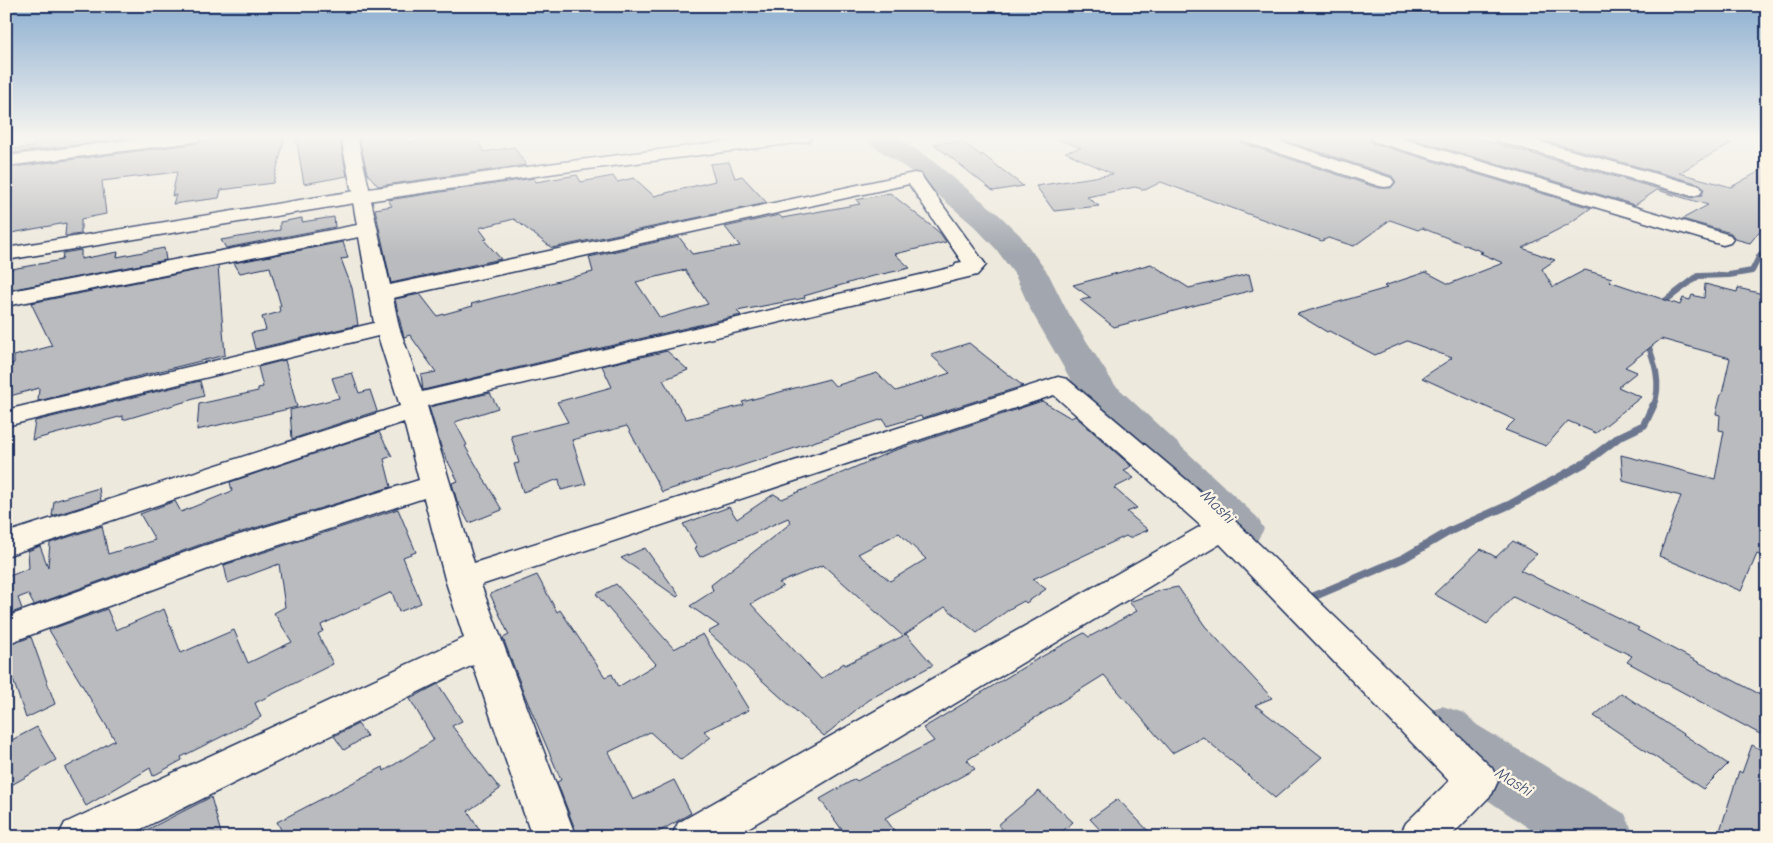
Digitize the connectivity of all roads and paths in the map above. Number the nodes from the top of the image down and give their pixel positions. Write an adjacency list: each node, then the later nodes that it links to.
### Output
1 (357, 176): 9 (street)
2 (459, 176): 9 (street)
3 (488, 176): 9 (street)
4 (1368, 176): 7 (street)
5 (1512, 176): 11 (street)
6 (1645, 176): 8 (street)
7 (1385, 182)
8 (1694, 190)
9 (360, 192): 10 (street); 12 (street); 13 (street)
10 (368, 229): 14 (street); 15 (street)
11 (1723, 239)
12 (6, 245)
13 (6, 254)
14 (381, 294): 16 (street); 17 (street)
15 (6, 299)
16 (387, 327): 17 (street); 18 (street)
17 (413, 406): 19 (street); 21 (street)
18 (6, 418)
19 (434, 485): 22 (street); 23 (street)
20 (1223, 528): 22 (street); 27 (street); 28 (street)
21 (6, 545)
22 (462, 579): 24 (street)
23 (6, 632)
24 (484, 644): 25 (street); 26 (street)
25 (80, 837)
26 (554, 837)
27 (693, 837)
28 (1420, 837)

